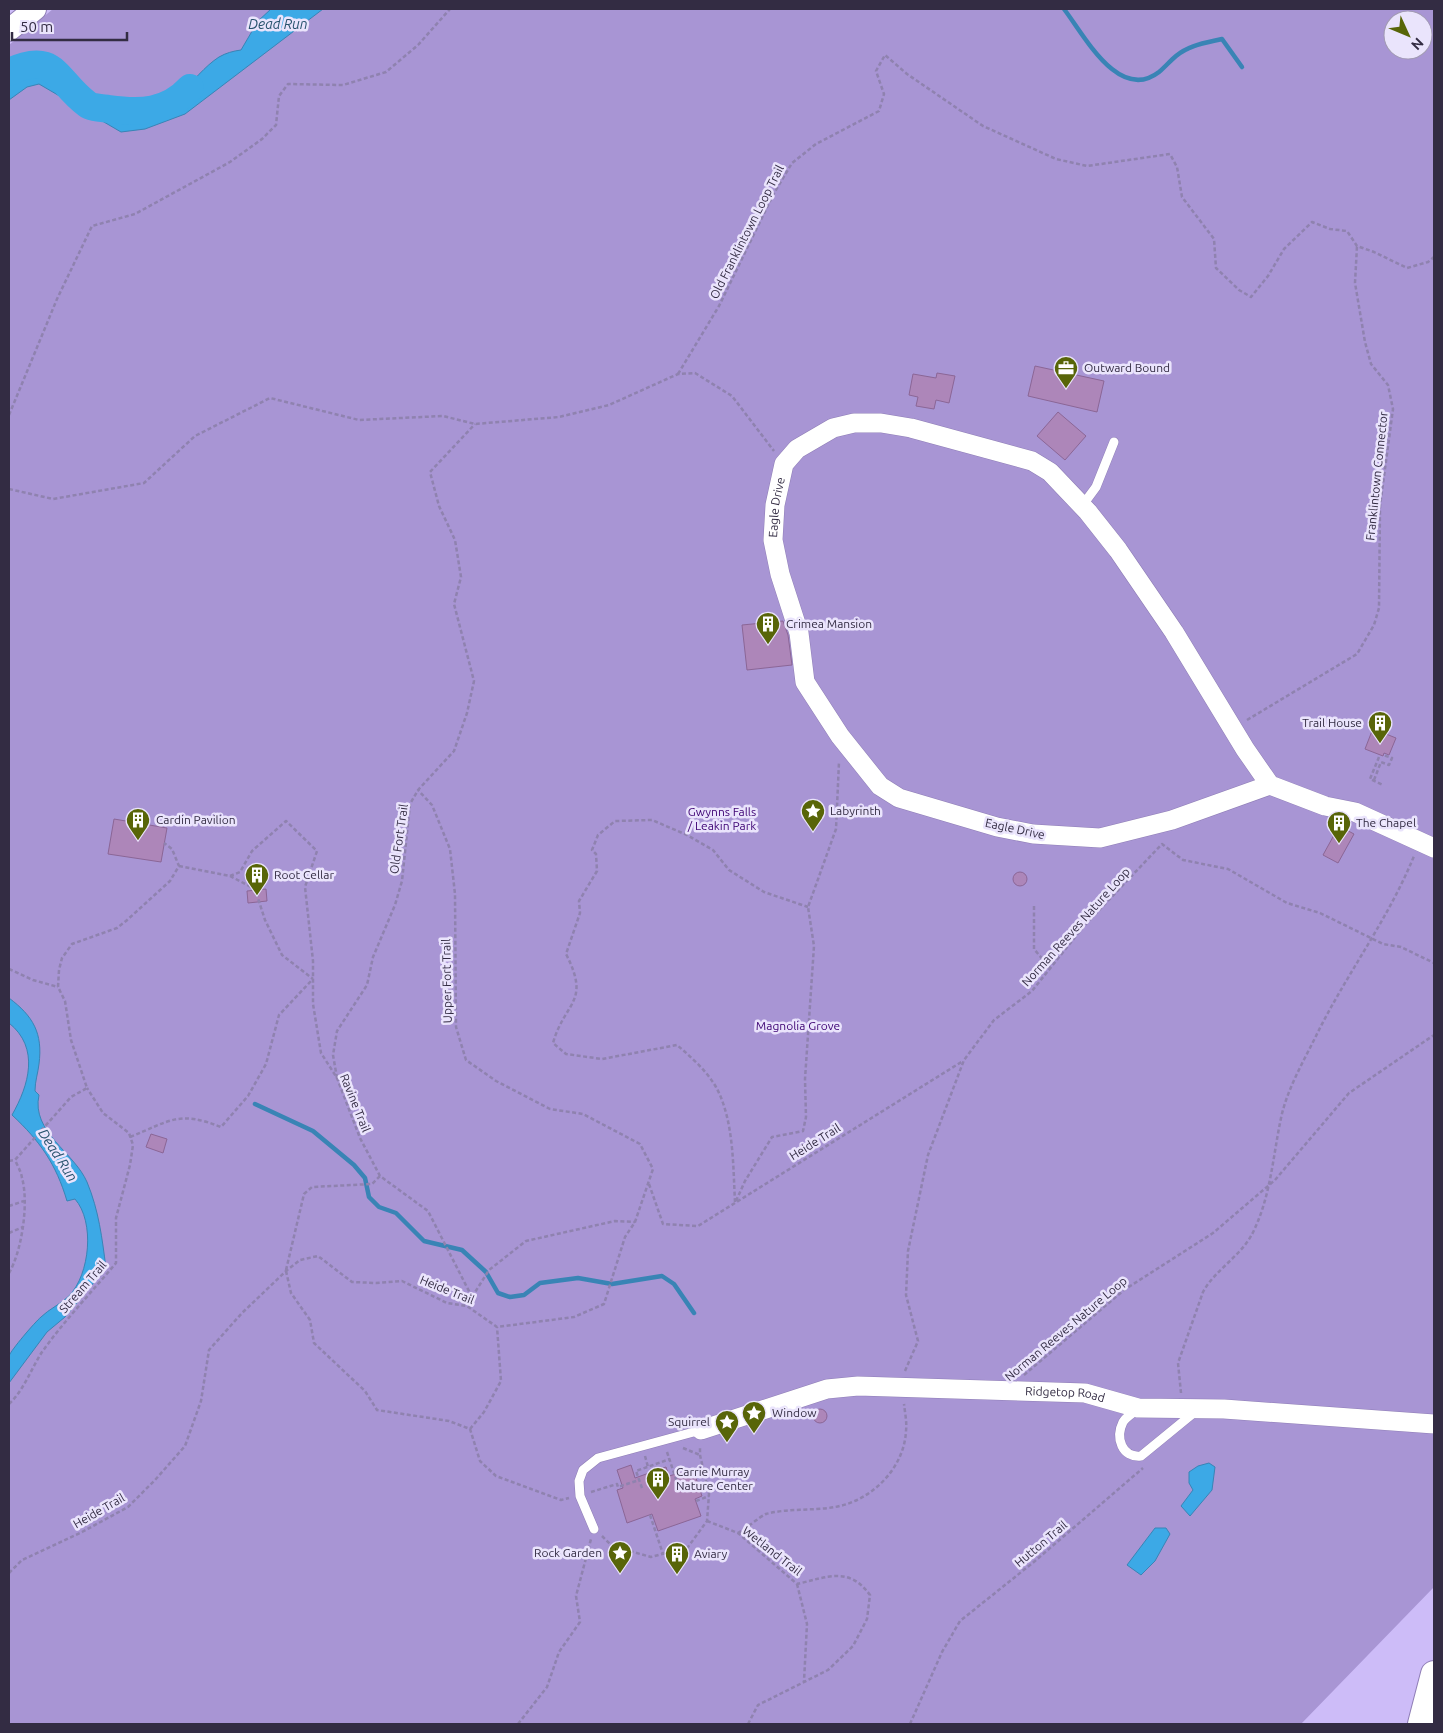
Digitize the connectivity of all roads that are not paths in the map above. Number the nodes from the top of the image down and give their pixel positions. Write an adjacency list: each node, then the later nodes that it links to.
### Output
1 (35, 9): 2 (street)
2 (9, 30)
3 (1114, 442): 4 (lane)
4 (1082, 506): 5 (street, Eagle Drive); 5 (street, Eagle Drive)
5 (1270, 785): 6 (street)
6 (1434, 848)
7 (1138, 1408): 8 (street, Ridgetop Road); 8 (lane); 10 (street, Ridgetop Road)
8 (1190, 1410): 9 (street, Ridgetop Road)
9 (1434, 1424)
10 (701, 1430): 11 (lane)
11 (594, 1529)
12 (1434, 1674): 13 (main road)
13 (1421, 1724)

